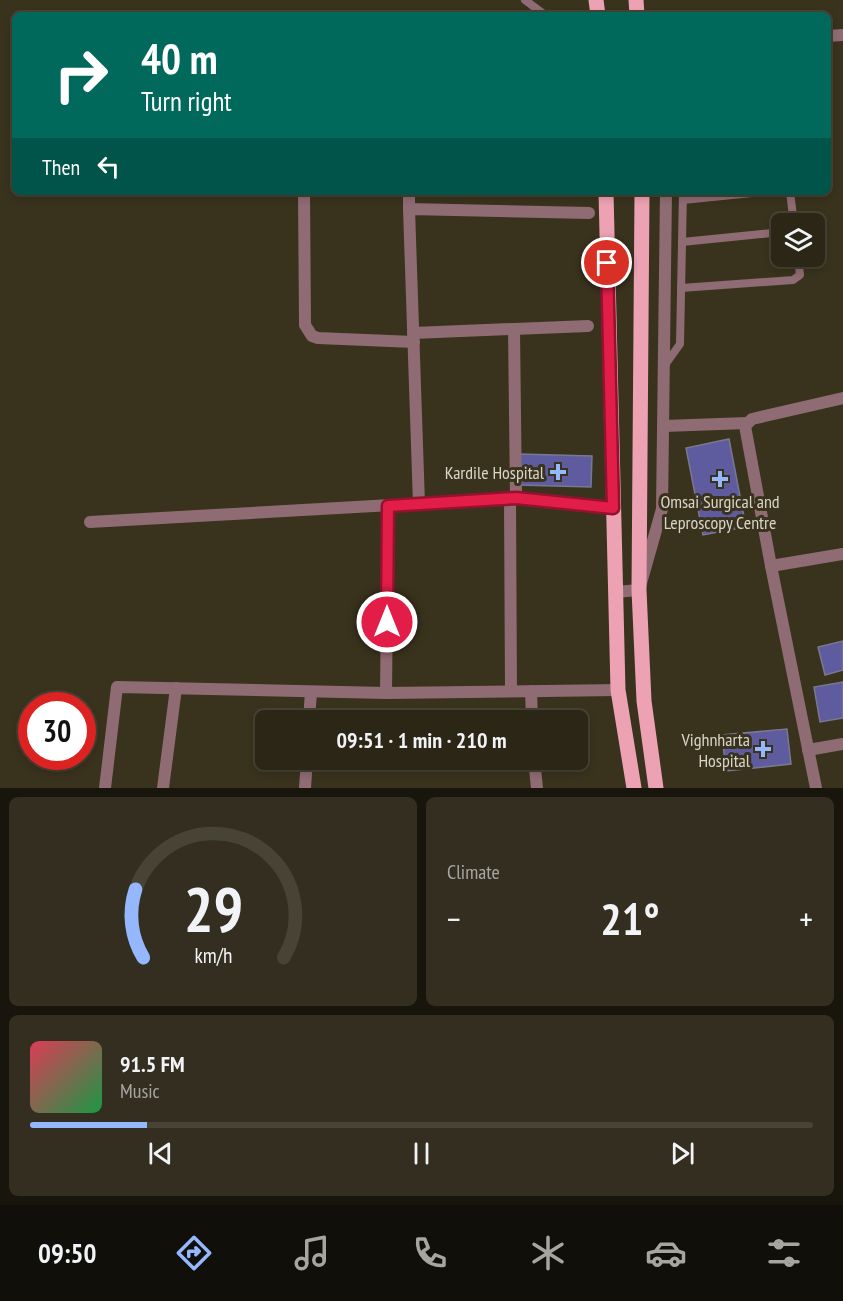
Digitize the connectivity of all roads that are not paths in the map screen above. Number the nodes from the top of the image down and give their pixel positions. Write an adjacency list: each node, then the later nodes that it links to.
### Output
1 (525, 0): 2 (lane)
2 (541, 12)
3 (304, 195): 20 (street)
4 (409, 195): 11 (street)
5 (606, 195): 27 (main road)
6 (642, 195): 32 (main road)
7 (666, 195): 21 (street)
8 (703, 195): 10 (lane)
9 (790, 195): 13 (lane)
10 (683, 196): 15 (lane)
11 (409, 209): 12 (street); 20 (street)
12 (589, 213)
13 (793, 213)
14 (771, 233): 15 (lane)
15 (682, 242): 17 (lane)
16 (799, 267): 17 (lane)
17 (681, 288): 21 (lane)
18 (588, 326): 19 (street)
19 (514, 329): 20 (street); 25 (street)
20 (413, 338): 26 (street)
21 (664, 366): 24 (street)
22 (843, 398): 23 (street)
23 (747, 423): 24 (street); 31 (street)
24 (664, 426): 32 (street)
25 (513, 499): 26 (street); 27 (street); 35 (street)
26 (419, 504): 28 (street)
27 (613, 504): 33 (main road)
28 (388, 506): 29 (street); 38 (street)
29 (90, 522)
30 (843, 554): 31 (street)
31 (771, 566): 44 (street)
32 (639, 590): 33 (street); 40 (main road)
33 (615, 592): 39 (main road)
34 (176, 688): 37 (street); 47 (street); 48 (street)
35 (512, 691): 36 (street); 38 (street)
36 (531, 691): 39 (street); 42 (street)
37 (311, 692): 38 (street); 41 (street)
38 (386, 693)
39 (619, 697): 40 (main road); 51 (main road)
40 (644, 701): 52 (main road)
41 (310, 710)
42 (532, 710)
43 (843, 744): 44 (street)
44 (808, 750): 53 (street)
45 (306, 770): 49 (street)
46 (535, 770): 50 (street)
47 (105, 788)
48 (163, 788)
49 (305, 788)
50 (537, 788)
51 (634, 788)
52 (656, 788)
53 (816, 788)

